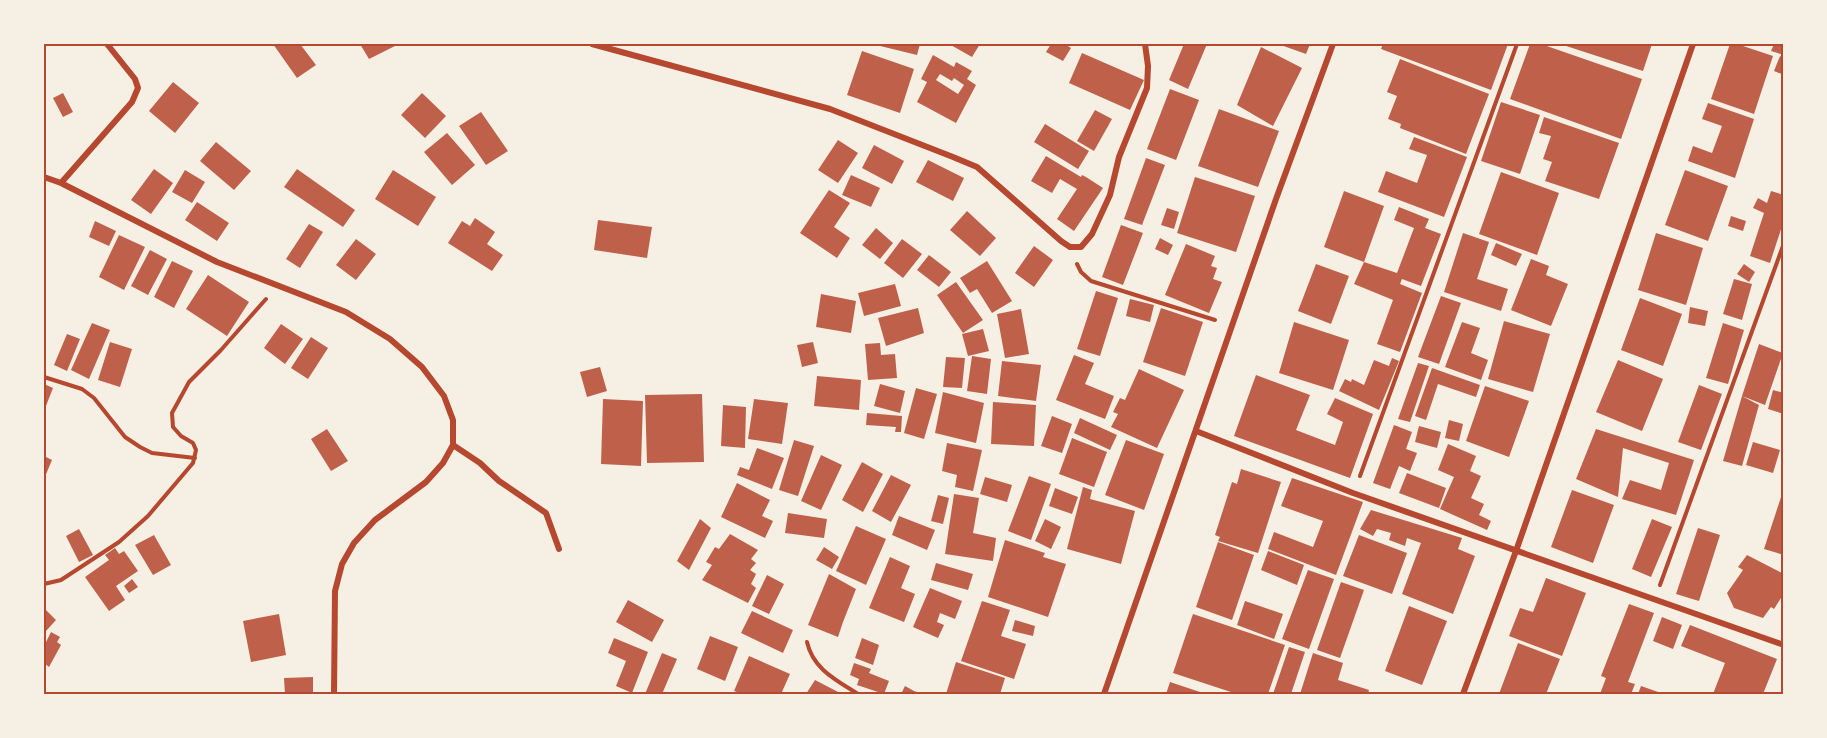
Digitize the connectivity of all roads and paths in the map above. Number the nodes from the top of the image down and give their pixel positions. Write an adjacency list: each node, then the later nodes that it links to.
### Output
1 (107, 44): 8 (street)
2 (592, 44): 10 (street)
3 (1145, 44): 10 (street)
4 (1333, 44): 12 (street)
5 (1517, 44): 17 (path)
6 (1693, 44): 19 (street)
7 (44, 177): 8 (street)
8 (62, 183): 11 (street)
9 (1784, 243): 21 (path)
10 (1070, 247): 12 (path)
11 (279, 286): 15 (street); 16 (path)
12 (1233, 326): 14 (street)
13 (44, 377): 16 (path)
14 (1196, 432): 17 (street); 26 (street)
15 (453, 446): 18 (street); 24 (street)
16 (195, 458): 20 (path)
17 (1353, 494): 19 (street)
18 (559, 549)
19 (1516, 551): 21 (street); 27 (street)
20 (44, 584)
21 (1655, 600): 23 (street)
22 (807, 642): 25 (path)
23 (1784, 645)
24 (334, 694)
25 (858, 694)
26 (1104, 694)
27 (1463, 694)

